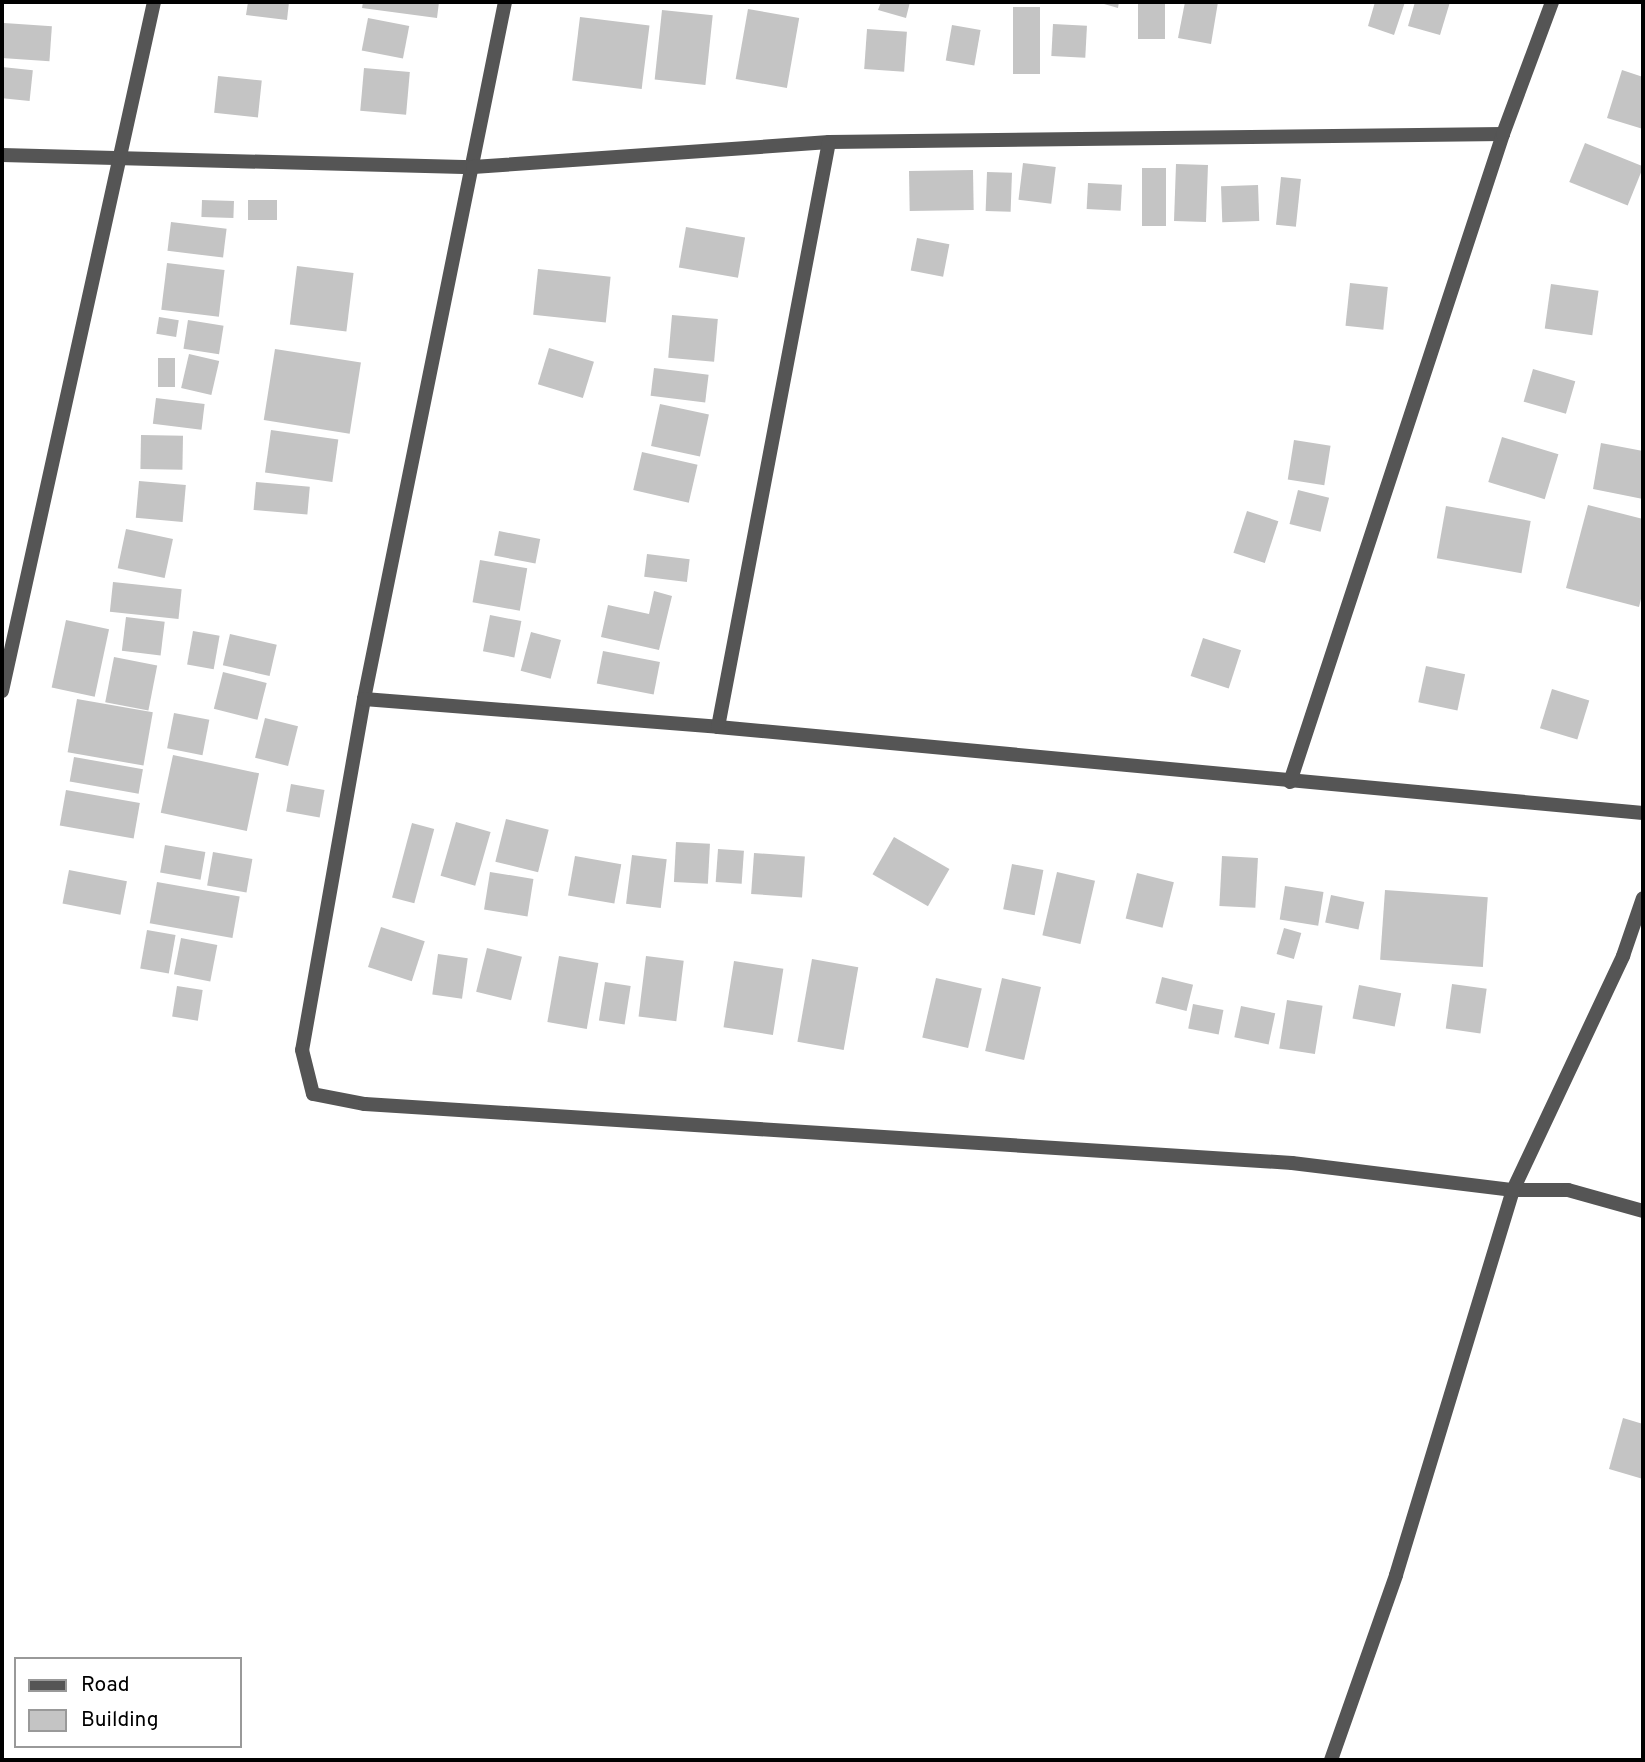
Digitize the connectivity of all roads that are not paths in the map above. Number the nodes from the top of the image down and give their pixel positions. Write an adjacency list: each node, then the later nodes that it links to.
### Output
1 (154, 2): 7 (street)
2 (505, 2): 8 (street)
3 (1552, 2): 4 (street)
4 (1503, 134): 5 (street); 12 (street)
5 (829, 142): 8 (street); 11 (street)
6 (2, 155): 7 (street)
7 (119, 156): 8 (street); 9 (street)
8 (473, 167): 10 (street)
9 (2, 691)
10 (364, 699): 11 (street); 15 (street)
11 (718, 727): 12 (street)
12 (1290, 782): 13 (street)
13 (1643, 813)
14 (1643, 898): 15 (street)
15 (1513, 1191): 16 (street); 17 (street)
16 (1643, 1211)
17 (1331, 1760)

